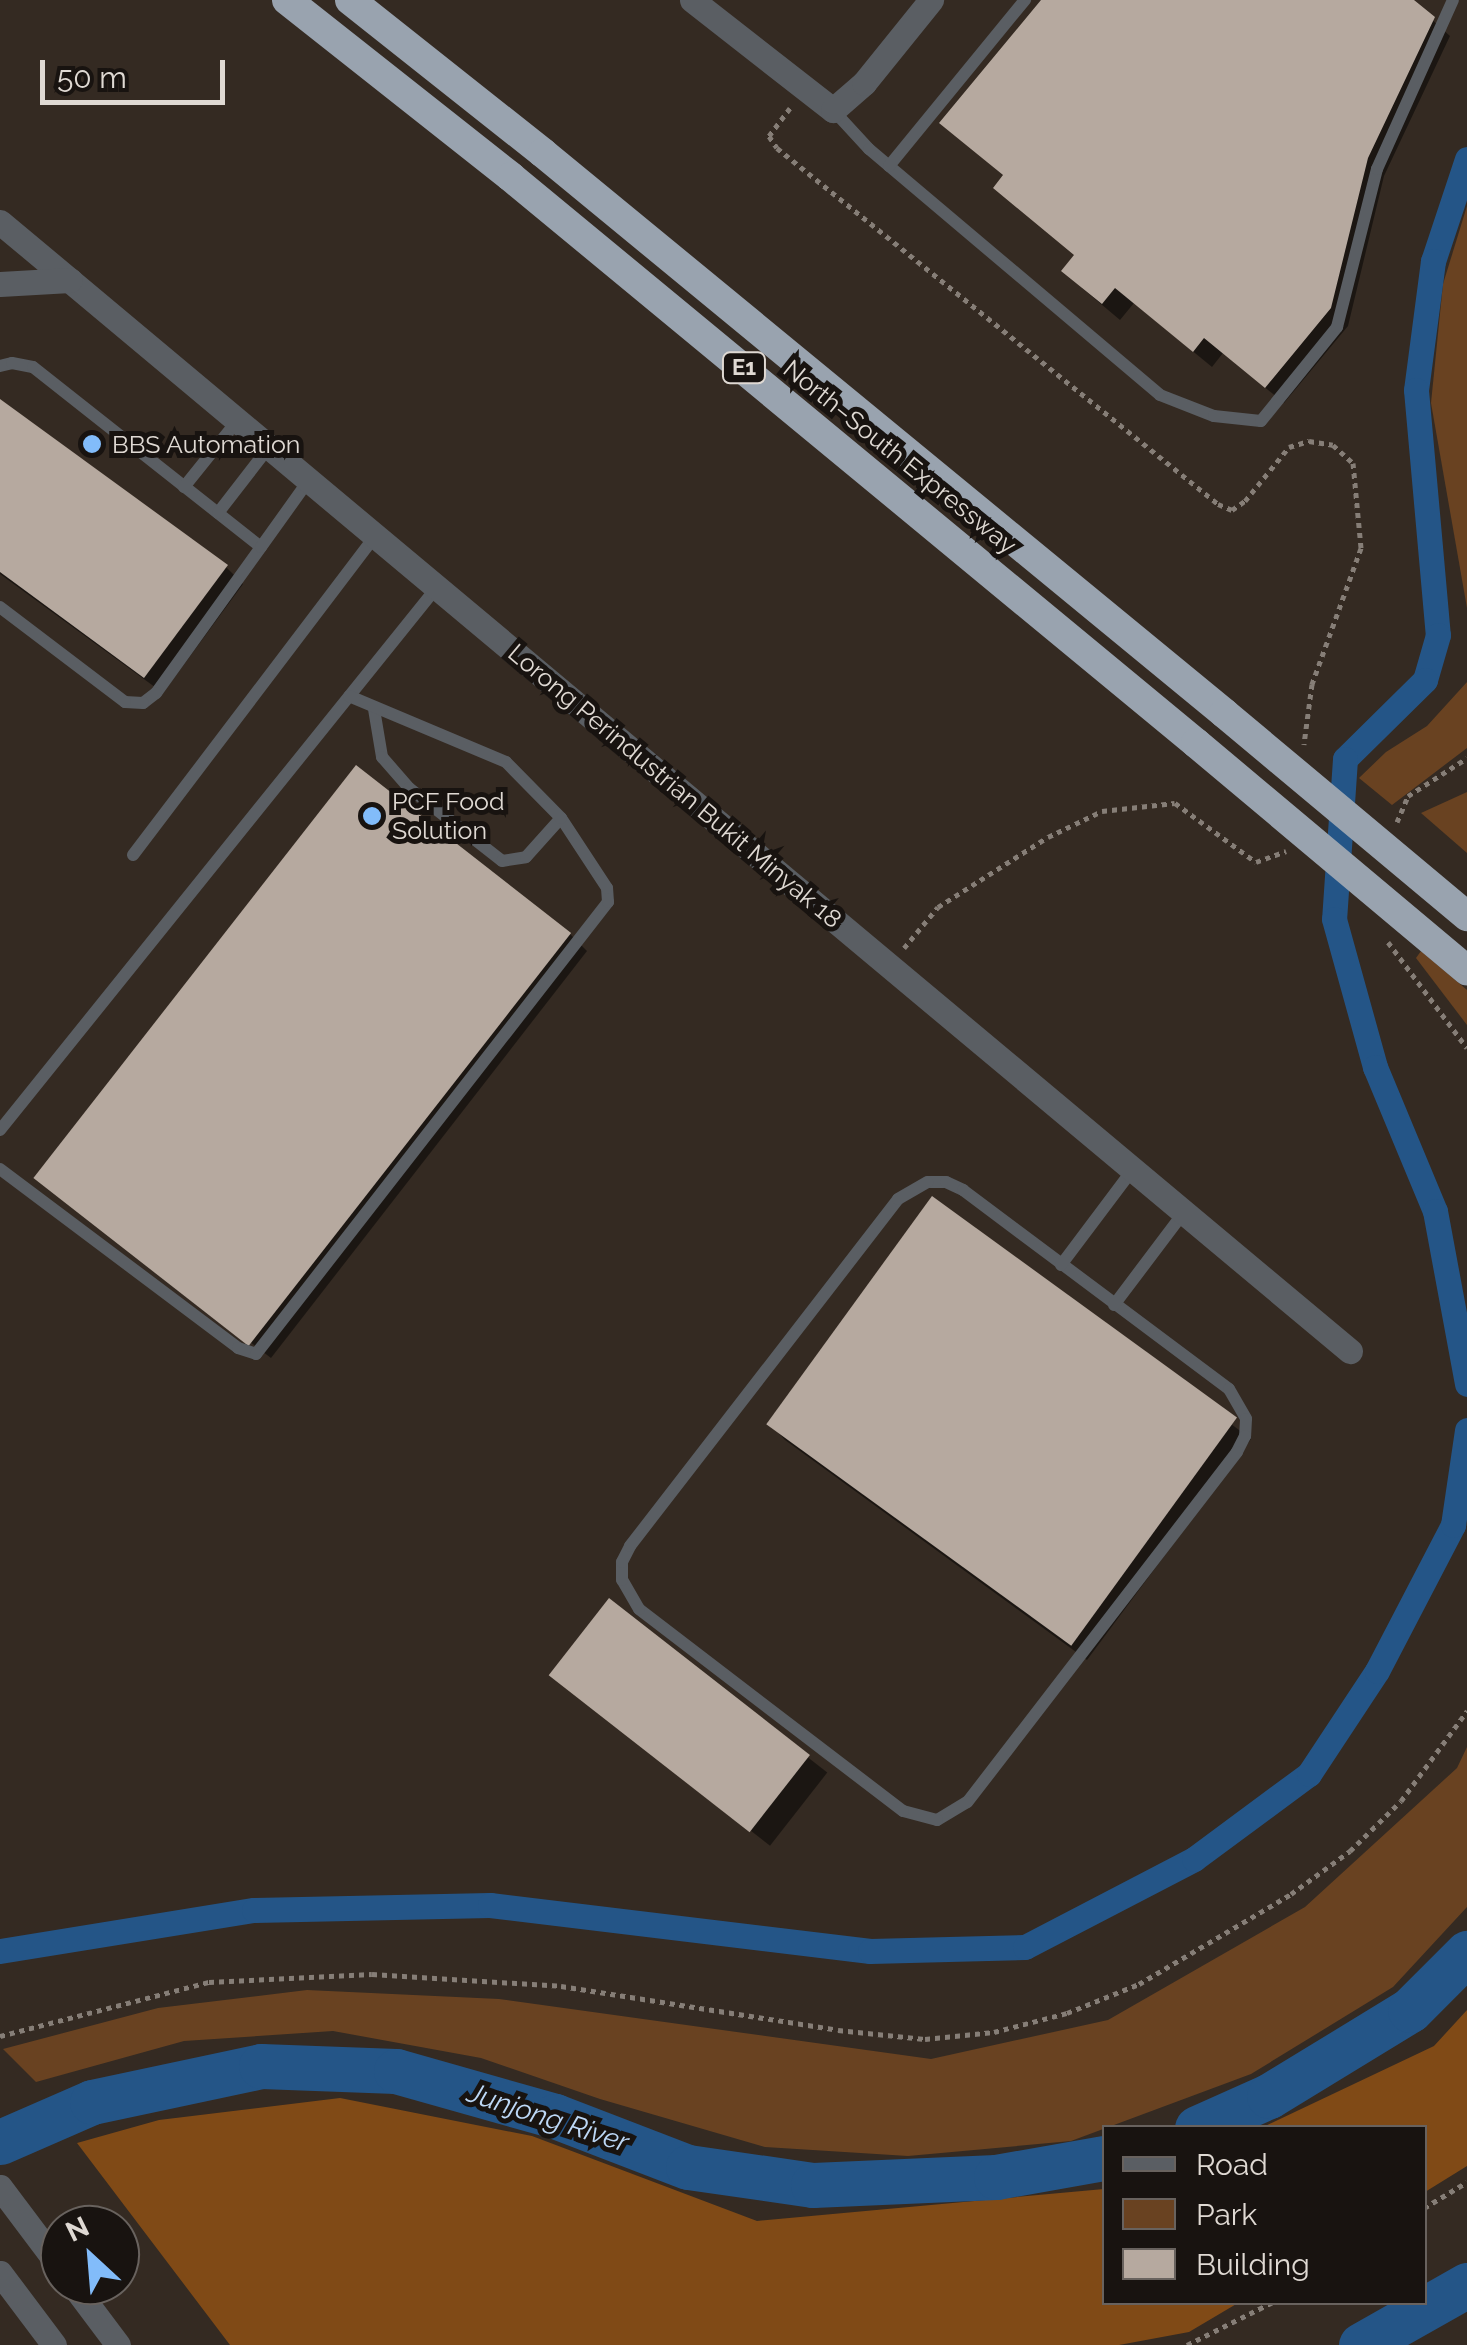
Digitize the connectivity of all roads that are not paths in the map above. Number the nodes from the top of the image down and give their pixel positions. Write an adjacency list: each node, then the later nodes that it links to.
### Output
1 (287, 0): 27 (highway, North–South Expressway / E1, bridge)
2 (350, 0): 26 (highway, North–South Expressway / E1, bridge)
3 (692, 0): 7 (street)
4 (931, 0): 7 (street)
5 (1025, 0): 8 (lane)
6 (1453, 0): 8 (lane)
7 (833, 110): 8 (lane)
8 (889, 166)
9 (0, 222): 10 (street, Lorong Perindustrian Bukit Minyak 18)
10 (70, 280): 11 (street); 13 (street, Lorong Perindustrian Bukit Minyak 18)
11 (0, 284)
12 (0, 366): 16 (lane)
13 (237, 420): 14 (street, Lorong Perindustrian Bukit Minyak 18); 16 (lane)
14 (269, 447): 15 (street, Lorong Perindustrian Bukit Minyak 18); 17 (lane)
15 (309, 480): 18 (street, Lorong Perindustrian Bukit Minyak 18); 19 (lane)
16 (184, 487): 17 (lane)
17 (218, 513): 19 (lane)
18 (375, 536): 20 (street, Lorong Perindustrian Bukit Minyak 18); 25 (lane)
19 (261, 548): 21 (lane)
20 (437, 587): 22 (lane); 30 (street, Lorong Perindustrian Bukit Minyak 18)
21 (0, 607)
22 (349, 696): 23 (lane); 28 (lane)
23 (374, 709): 24 (lane); 24 (lane)
24 (561, 818): 29 (lane)
25 (133, 855)
26 (1467, 916)
27 (1467, 970)
28 (0, 1130)
29 (0, 1169)
30 (1133, 1169): 31 (street, Lorong Perindustrian Bukit Minyak 18); 32 (lane)
31 (1184, 1212): 33 (lane); 34 (street, Lorong Perindustrian Bukit Minyak 18)
32 (1060, 1264): 33 (lane); 33 (lane)
33 (1114, 1305)
34 (1350, 1351)
35 (0, 2187): 36 (street)
36 (40, 2240)
37 (0, 2273): 39 (street)
38 (88, 2305): 40 (street)
39 (54, 2345)
40 (118, 2345)

